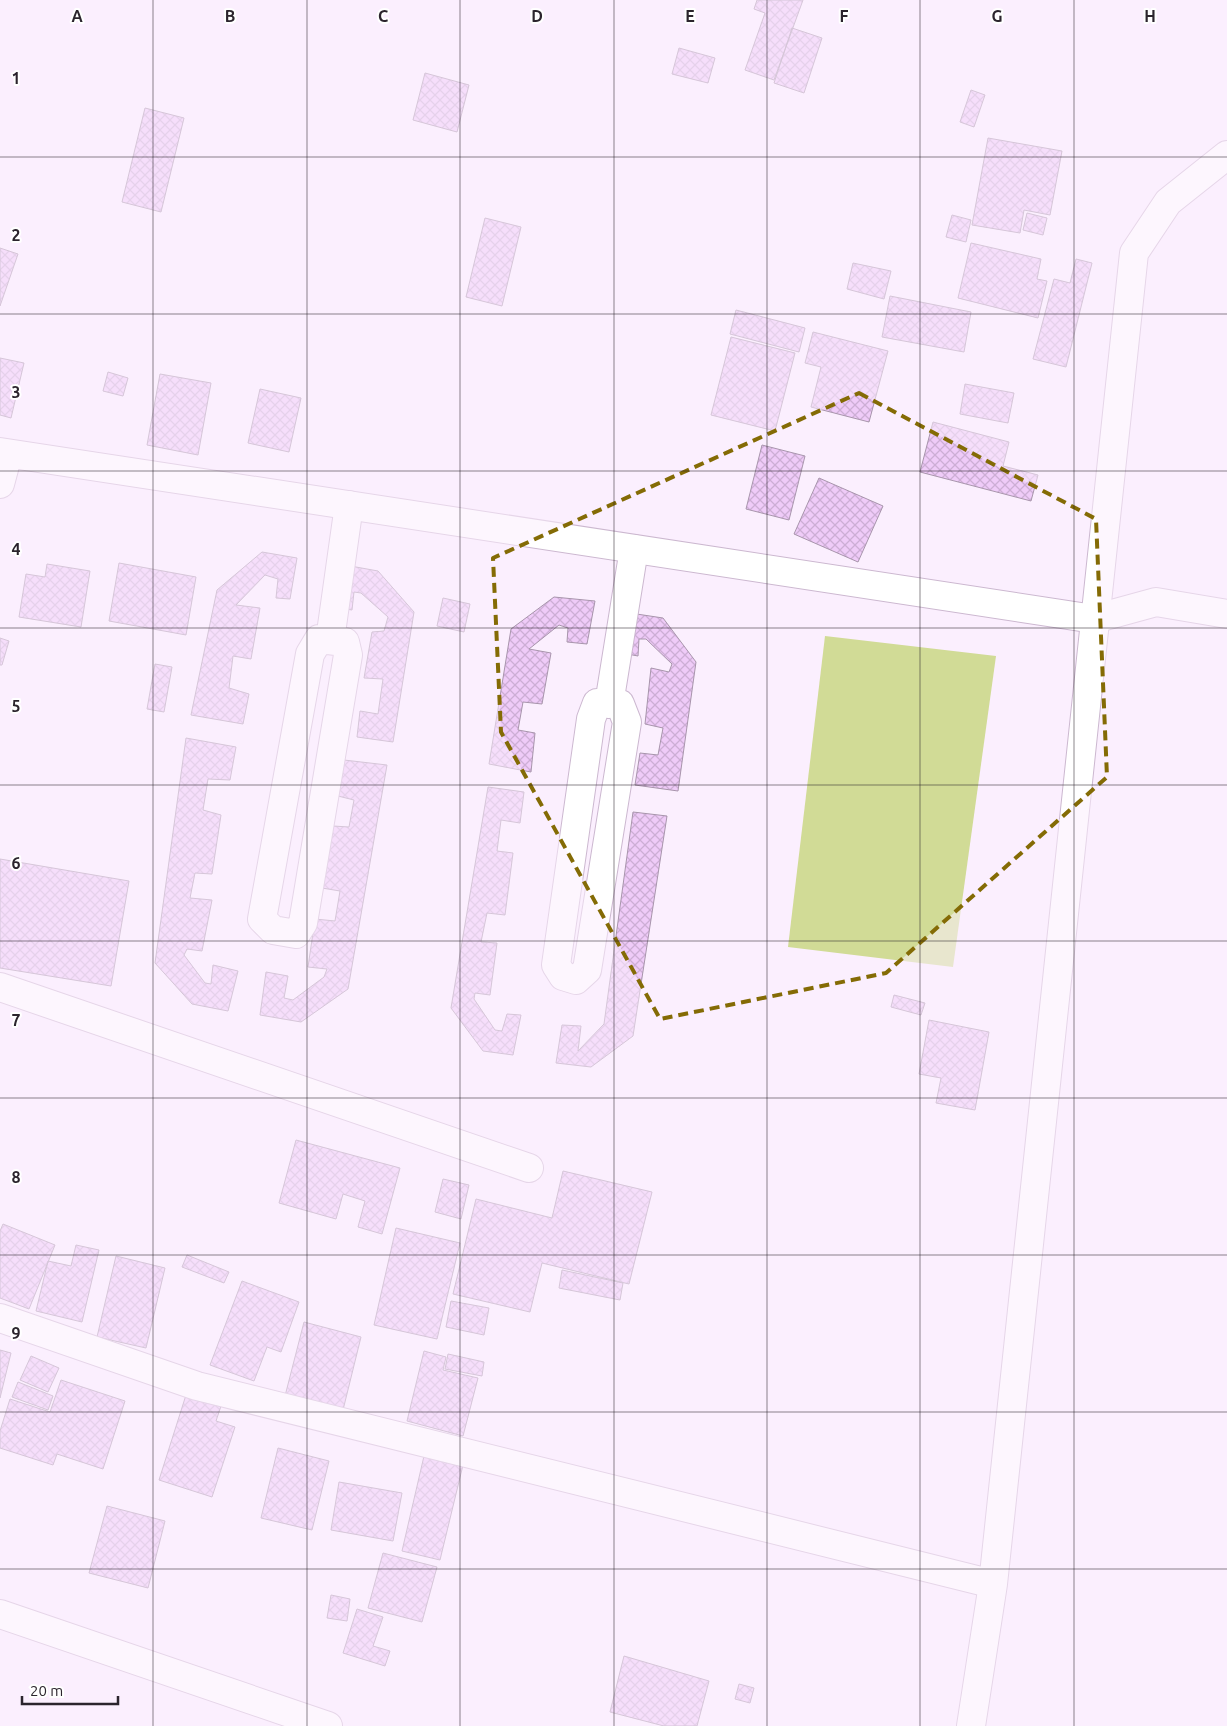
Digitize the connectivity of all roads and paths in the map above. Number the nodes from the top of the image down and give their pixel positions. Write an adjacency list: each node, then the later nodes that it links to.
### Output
1 (1227, 155): 7 (street)
2 (4, 453): 3 (street); 4 (street)
3 (0, 484)
4 (350, 506): 5 (street); 8 (street)
5 (634, 549): 7 (street); 9 (street)
6 (1227, 614): 7 (street)
7 (1094, 619): 13 (street)
8 (330, 640): 8 (street)
9 (609, 704): 9 (street)
10 (0, 987): 11 (street)
11 (530, 1168)
12 (0, 1318): 13 (street)
13 (993, 1584): 16 (street)
14 (0, 1614): 15 (street)
15 (328, 1726)
16 (971, 1726)

